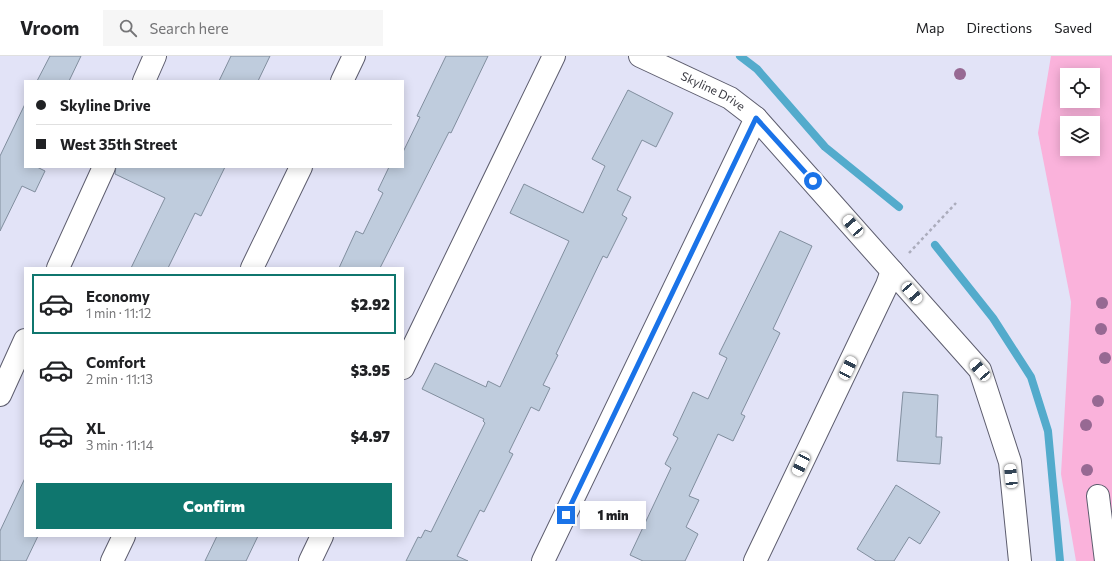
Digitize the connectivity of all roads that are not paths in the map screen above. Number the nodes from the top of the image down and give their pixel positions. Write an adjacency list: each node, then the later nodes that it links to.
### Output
1 (155, 56): 5 (street)
2 (354, 56): 6 (street)
3 (554, 56): 14 (street)
4 (640, 56): 7 (street, Skyline Drive)
5 (144, 80)
6 (342, 80)
7 (756, 118): 12 (street, Skyline Drive); 21 (street)
8 (104, 168): 10 (street)
9 (301, 168): 11 (street)
10 (58, 267)
11 (252, 267)
12 (892, 271): 22 (street); 23 (street, Skyline Drive)
13 (24, 342): 15 (street)
14 (404, 366)
15 (0, 395)
16 (1098, 496): 24 (street)
17 (124, 537): 19 (street)
18 (322, 537): 20 (street)
19 (112, 561)
20 (310, 561)
21 (543, 561)
22 (755, 561)
23 (1020, 561)
24 (1106, 561)

